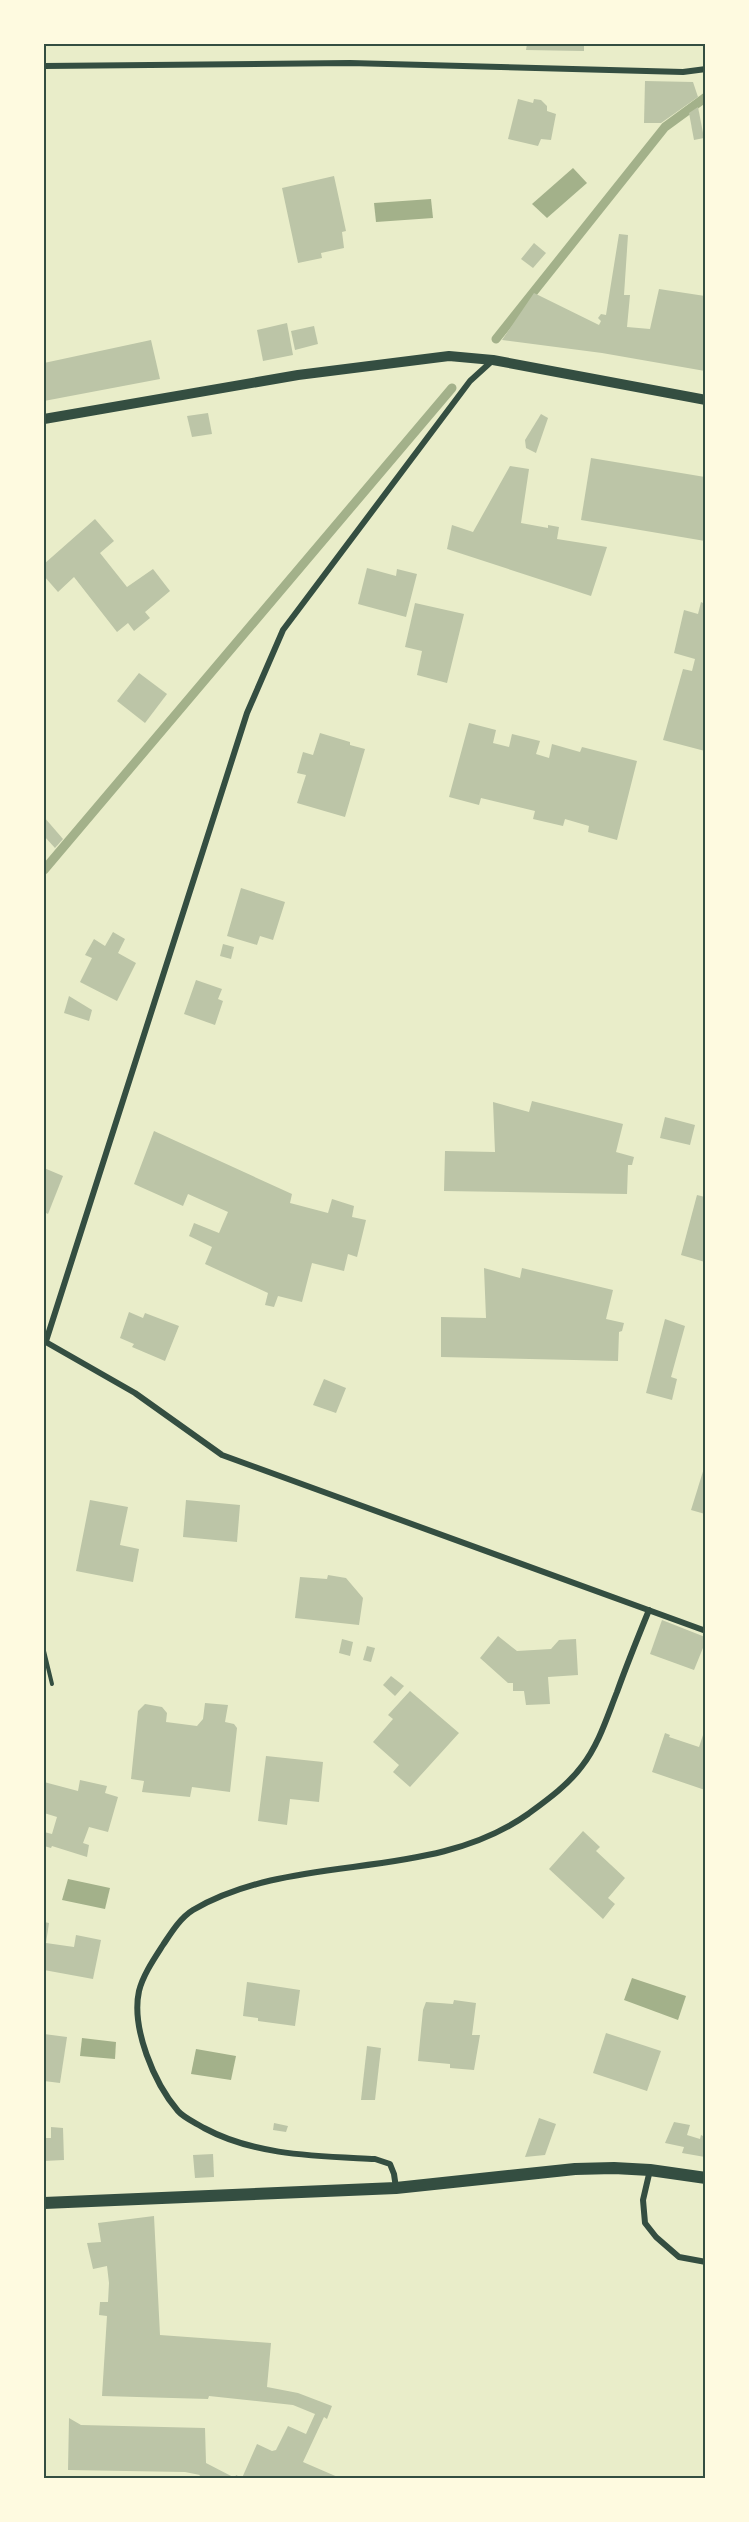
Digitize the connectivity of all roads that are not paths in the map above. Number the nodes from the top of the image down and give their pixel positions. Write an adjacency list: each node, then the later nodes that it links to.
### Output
1 (44, 66): 2 (street)
2 (705, 69)
3 (493, 360): 4 (street); 5 (street); 6 (street)
4 (705, 400)
5 (44, 419)
6 (45, 1341): 7 (street)
7 (649, 1610): 8 (street); 11 (street)
8 (705, 1631)
9 (650, 2170): 10 (main road); 11 (main road); 13 (street)
10 (705, 2178)
11 (396, 2188): 12 (main road)
12 (44, 2203)
13 (705, 2262)

